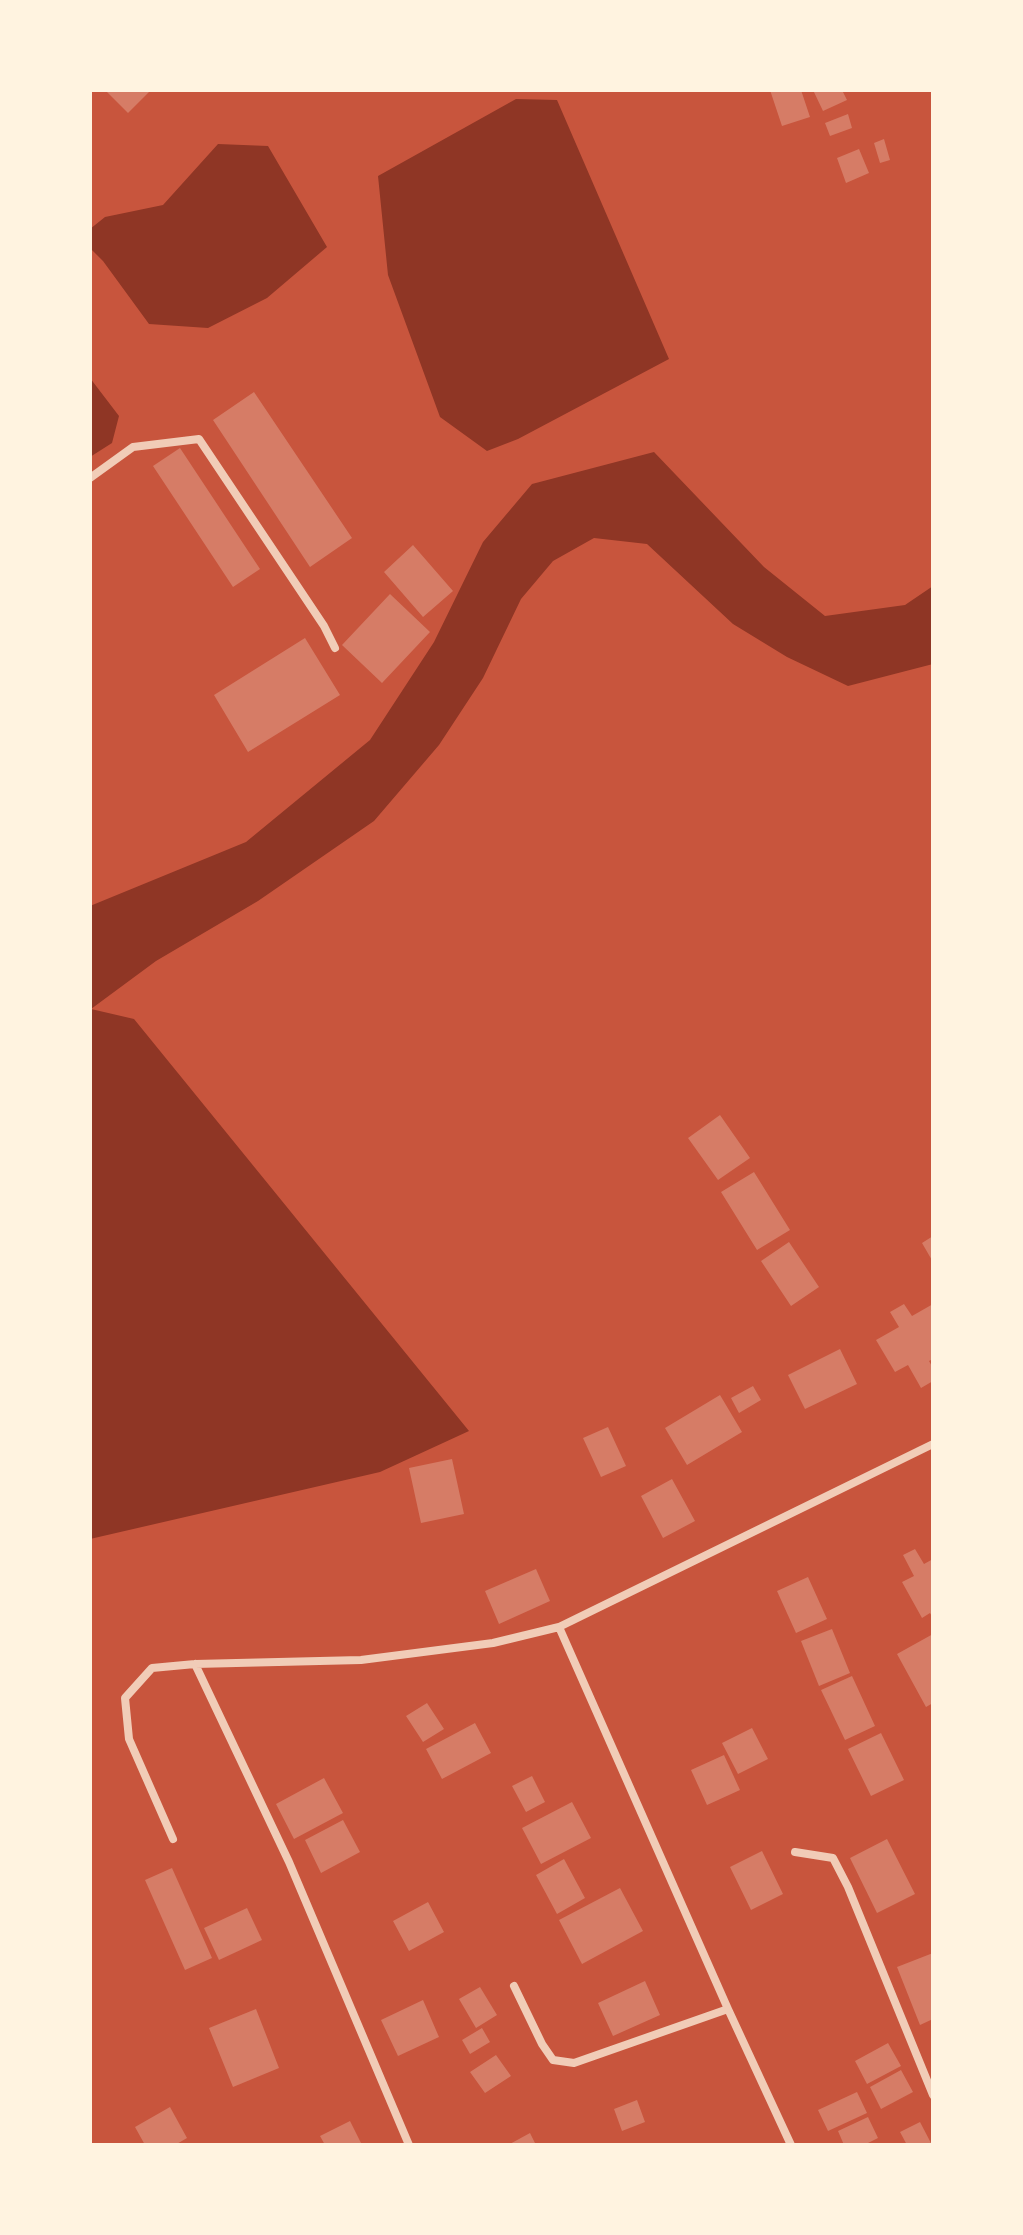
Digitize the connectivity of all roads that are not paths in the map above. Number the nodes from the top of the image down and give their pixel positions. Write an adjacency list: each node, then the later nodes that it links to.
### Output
1 (90, 478): 2 (street)
2 (335, 648)
3 (933, 1444): 4 (street)
4 (559, 1627): 5 (street); 9 (street)
5 (195, 1664): 6 (street); 11 (street)
6 (173, 1839)
7 (795, 1852): 10 (street)
8 (514, 1986): 9 (street)
9 (728, 2009): 12 (street)
10 (933, 2095)
11 (409, 2145)
12 (791, 2145)

